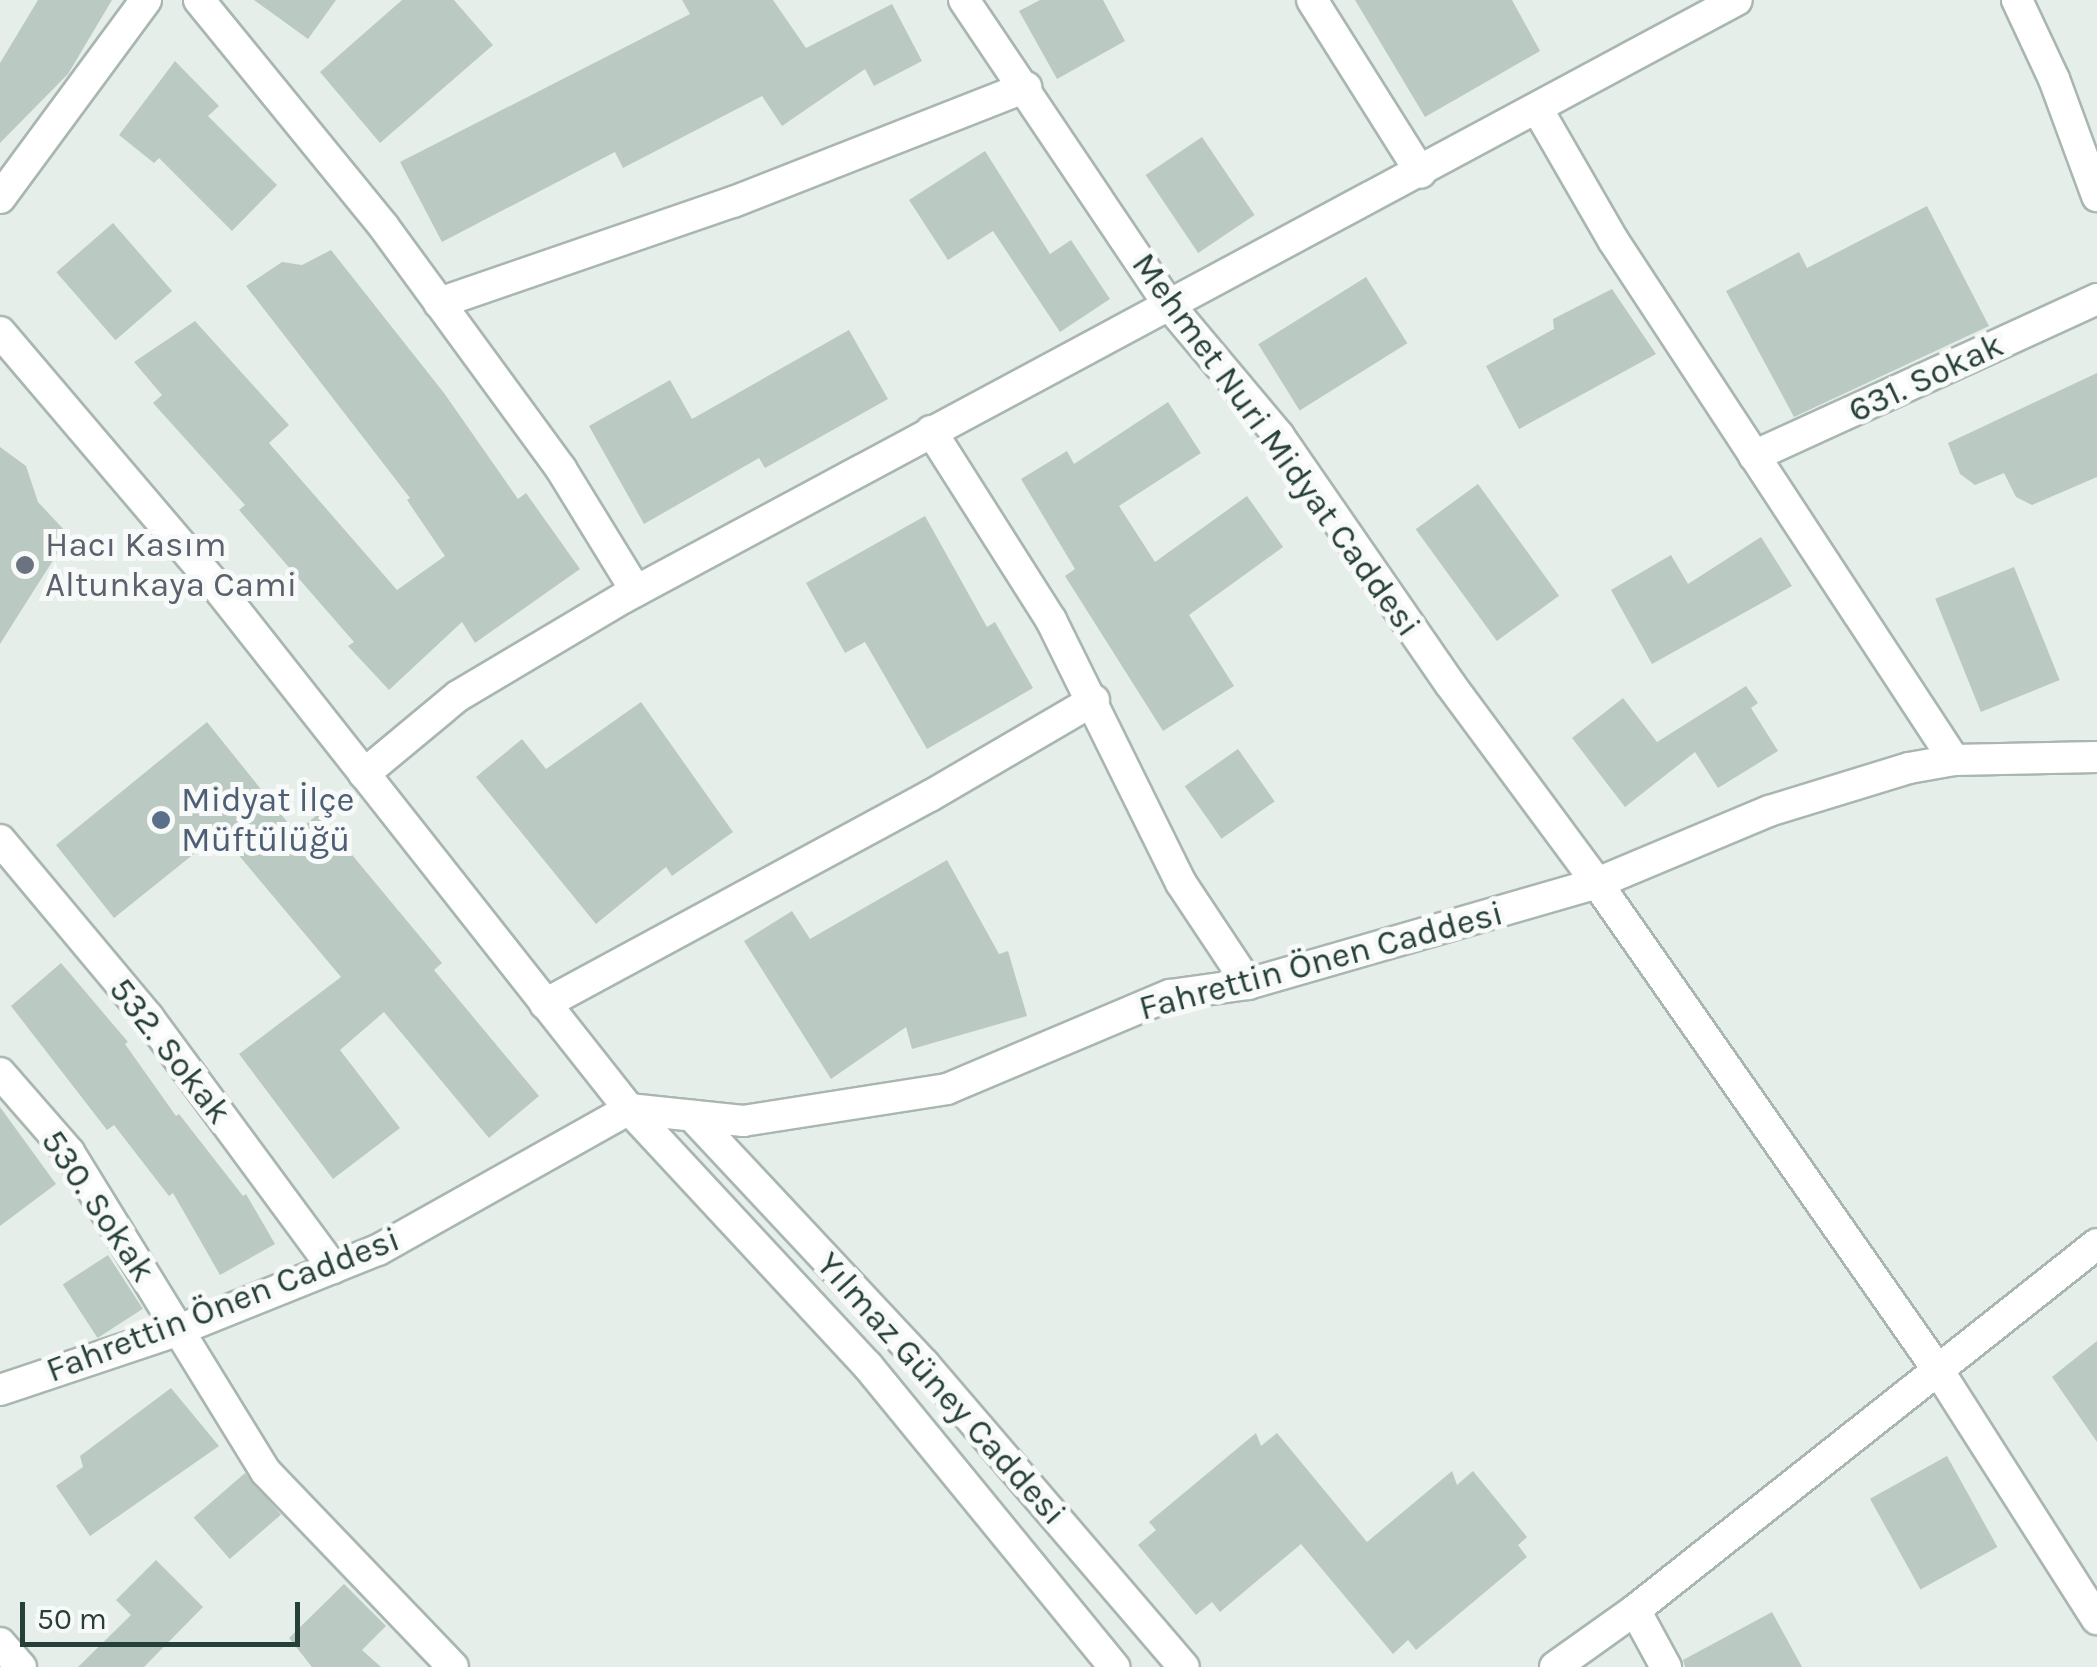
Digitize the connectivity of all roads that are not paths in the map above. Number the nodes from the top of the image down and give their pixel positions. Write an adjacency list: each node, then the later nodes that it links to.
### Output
1 (146, 0): 11 (street)
2 (199, 0): 13 (street)
3 (964, 0): 7 (street, Mehmet Nuri Midyat Caddesi)
4 (1312, 0): 9 (street)
5 (1736, 0): 8 (street)
6 (2017, 0): 10 (street)
7 (1026, 87): 13 (street); 14 (street, Mehmet Nuri Midyat Caddesi)
8 (1538, 110): 9 (street); 17 (street)
9 (1421, 173): 14 (street)
10 (2097, 196)
11 (0, 198)
12 (2097, 299): 17 (street, 631. Sokak)
13 (439, 303): 18 (street)
14 (1170, 306): 16 (street); 24 (street, Mehmet Nuri Midyat Caddesi)
15 (0, 332): 22 (street)
16 (932, 431): 18 (street); 19 (street)
17 (1754, 456): 21 (street)
18 (636, 591): 22 (street)
19 (1094, 700): 25 (street); 26 (street)
20 (2097, 756): 21 (street, Fahrettin Önen Caddesi)
21 (1954, 760): 24 (street, Fahrettin Önen Caddesi)
22 (364, 774): 26 (street)
23 (0, 840): 31 (street, 532. Sokak)
24 (1597, 884): 25 (street, Fahrettin Önen Caddesi); 33 (street, Mehmet Nuri Midyat Caddesi)
25 (1248, 984): 29 (street, Fahrettin Önen Caddesi)
26 (545, 1004): 28 (street)
27 (0, 1073): 32 (street, 530. Sokak)
28 (629, 1109): 29 (street, Fahrettin Önen Caddesi); 31 (street, Fahrettin Önen Caddesi); 40 (street)
29 (692, 1116): 41 (street, Yılmaz Güney Caddesi)
30 (2097, 1244): 33 (street)
31 (333, 1268): 32 (street, Fahrettin Önen Caddesi)
32 (176, 1331): 34 (street, Fahrettin Önen Caddesi); 39 (street, 530. Sokak)
33 (1940, 1373): 35 (street); 36 (street, Mehmet Nuri Midyat Caddesi)
34 (0, 1390)
35 (1635, 1610): 42 (street); 43 (street)
36 (2097, 1619)
37 (0, 1643): 38 (street)
38 (21, 1667)
39 (453, 1667)
40 (1114, 1667)
41 (1184, 1667)
42 (1555, 1667)
43 (1666, 1667)

